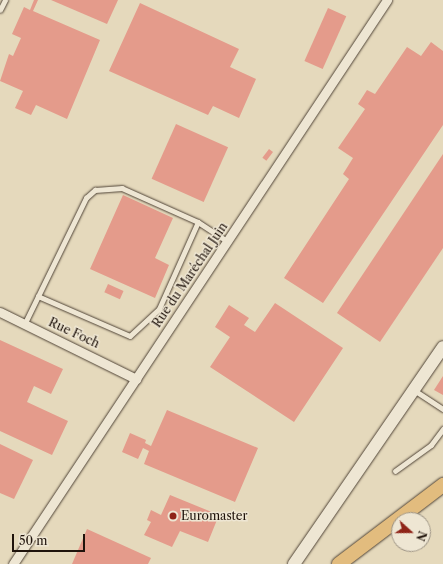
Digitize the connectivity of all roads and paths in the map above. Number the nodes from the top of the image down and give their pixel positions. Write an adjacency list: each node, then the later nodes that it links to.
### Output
1 (5, 0): 3 (lane)
2 (387, 0): 5 (street, Rue du Maréchal Juin)
3 (0, 10)
4 (198, 222): 5 (lane); 6 (lane); 6 (lane)
5 (227, 241): 10 (street, Rue du Maréchal Juin)
6 (38, 296): 8 (lane)
7 (0, 312): 8 (street, Rue Foch)
8 (24, 323): 10 (street, Rue Foch)
9 (443, 347): 11 (main road)
10 (136, 379): 17 (street, Rue du Maréchal Juin)
11 (414, 390): 12 (lane); 14 (main road)
12 (443, 409)
13 (443, 429): 15 (lane)
14 (360, 471): 18 (main road); 19 (main road)
15 (395, 471)
16 (443, 485): 20 (main road)
17 (13, 564)
18 (294, 564)
19 (304, 564)
20 (339, 564)

